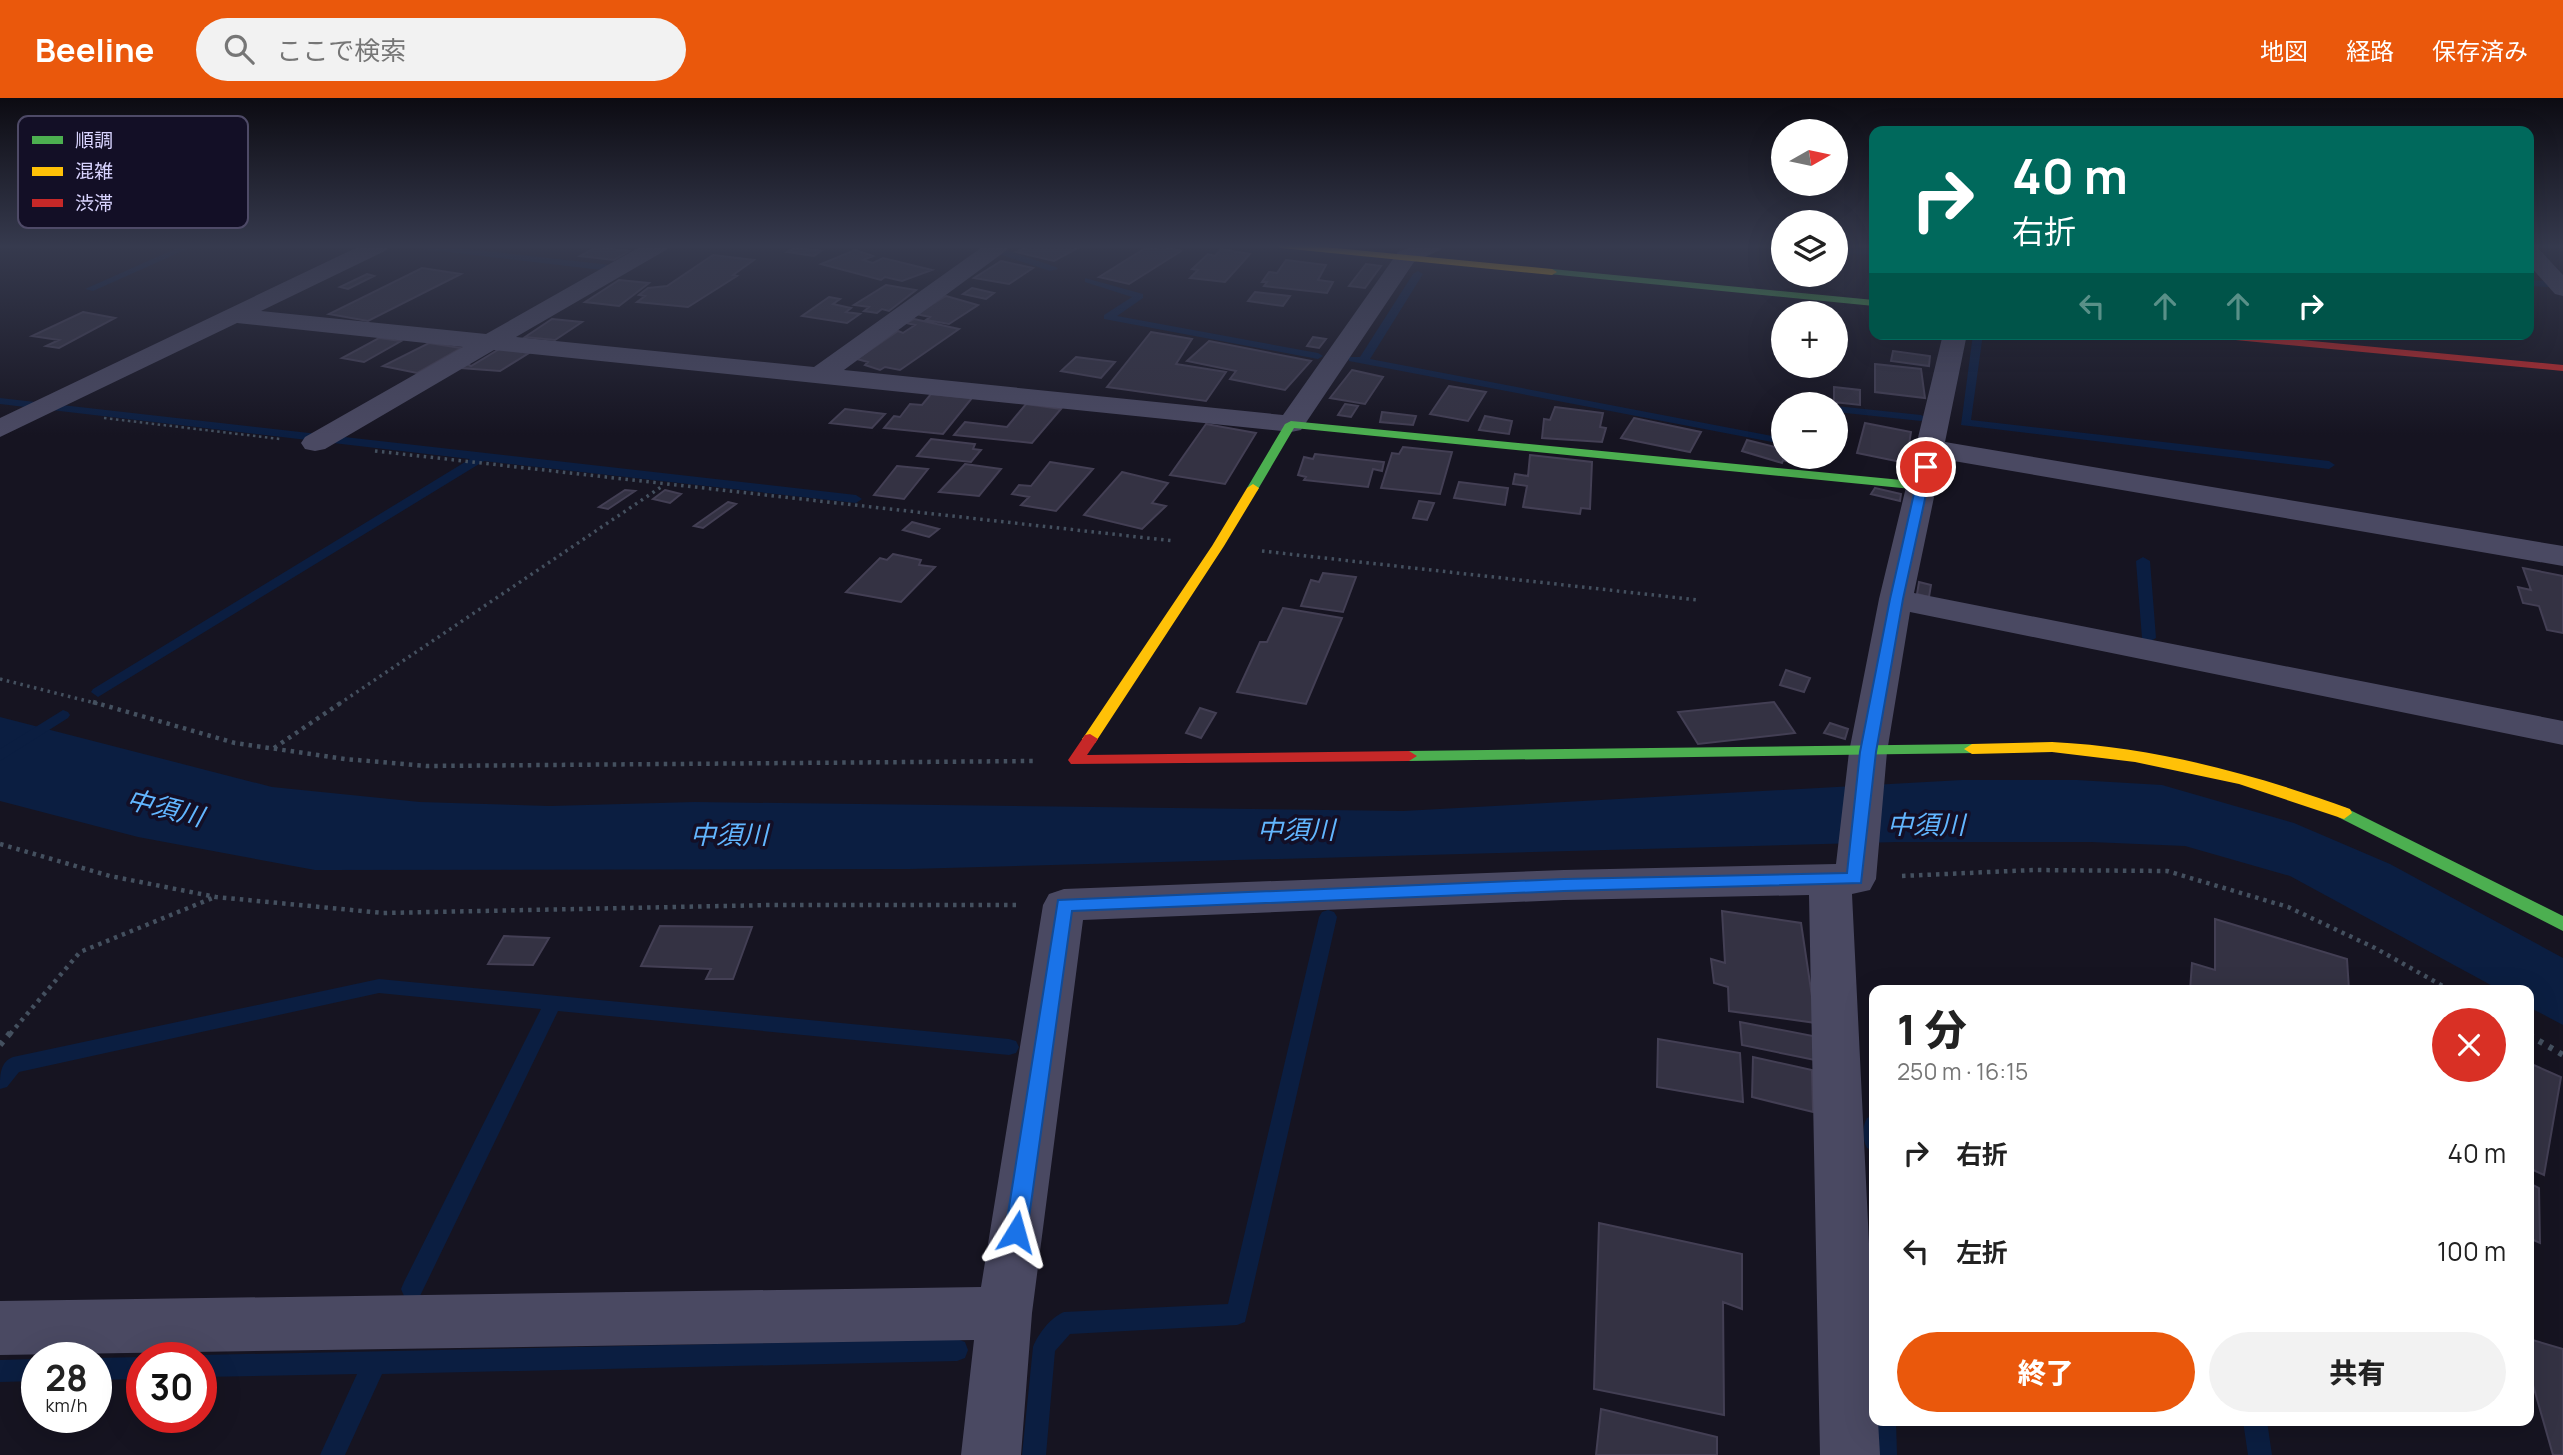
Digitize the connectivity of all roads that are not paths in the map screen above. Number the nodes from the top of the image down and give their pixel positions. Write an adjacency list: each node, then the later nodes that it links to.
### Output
1 (250, 308): 5 (street)
2 (548, 308): 8 (street)
3 (911, 308): 10 (street)
4 (1371, 308): 11 (street)
5 (235, 316): 8 (street); 12 (street)
6 (1954, 340): 14 (street)
7 (2267, 340): 9 (street)
8 (491, 342): 10 (street); 13 (street)
9 (2563, 368)
10 (822, 374): 11 (street)
11 (1291, 424): 15 (street); 19 (street)
12 (0, 429)
13 (315, 443)
14 (1930, 448): 15 (street); 16 (street)
15 (1922, 486): 17 (street)
16 (2563, 556)
17 (1896, 599): 18 (street); 19 (street)
18 (2563, 733)
19 (1867, 766): 20 (street); 21 (street)
20 (1848, 871): 22 (street); 25 (street)
21 (2563, 924)
22 (1004, 1313): 23 (street); 24 (street)
23 (0, 1328)
24 (991, 1455)
25 (1850, 1455)

